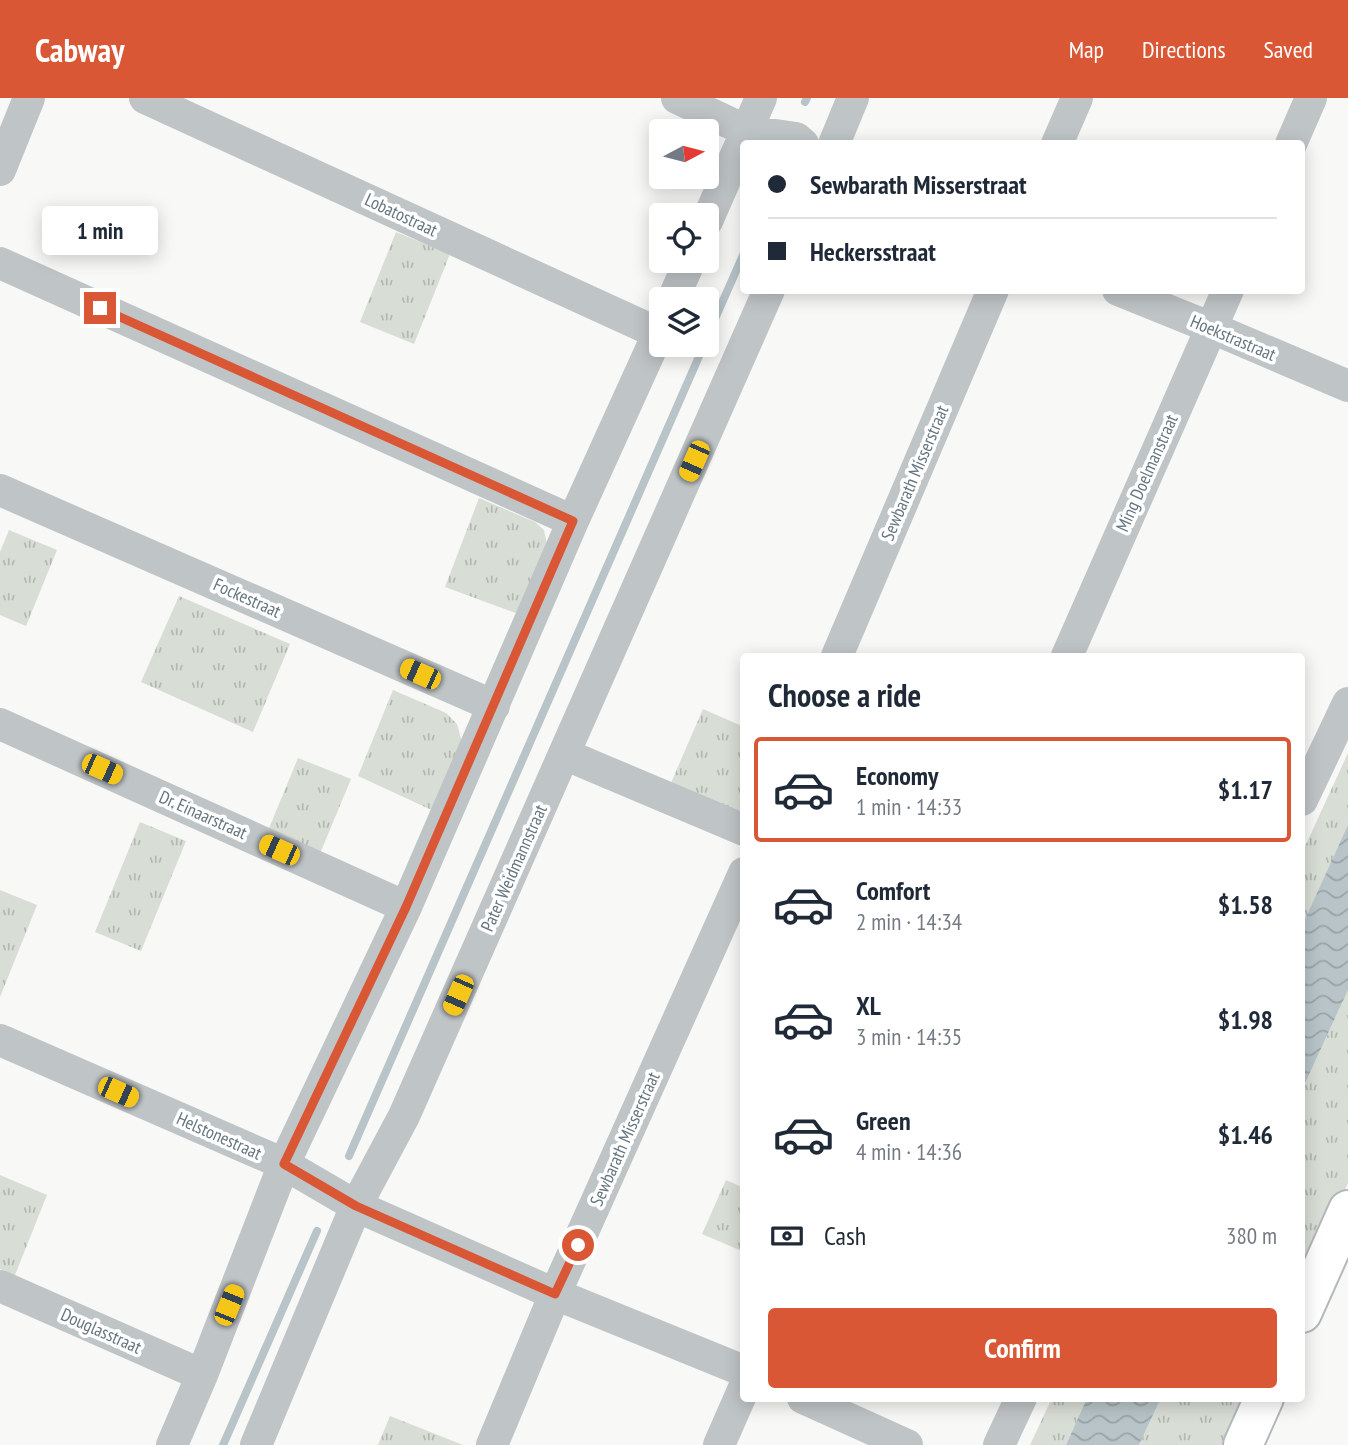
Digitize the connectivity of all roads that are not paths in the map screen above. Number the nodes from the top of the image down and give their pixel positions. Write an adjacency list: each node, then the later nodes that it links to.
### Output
1 (29, 98): 15 (street)
2 (145, 98): 22 (street, Lobatostraat)
3 (677, 98): 8 (street)
4 (761, 98): 8 (street)
5 (853, 98): 11 (street)
6 (1077, 98): 12 (street)
7 (1311, 98): 13 (street)
8 (747, 131): 9 (street); 10 (street)
9 (743, 140)
10 (798, 140)
11 (836, 140)
12 (1060, 140)
13 (1293, 140)
14 (740, 147): 16 (street)
15 (0, 170)
16 (715, 203)
17 (0, 263): 27 (street)
18 (767, 294): 33 (street, Pater Weidmannstraat)
19 (991, 294): 28 (street, Sewbarath Misserstraat)
20 (1128, 294): 23 (street, Hoekstrastraat)
21 (1226, 294): 23 (street, Ming Doelmanstraat)
22 (649, 324)
23 (1212, 328): 25 (street, Hoekstrastraat); 29 (street, Ming Doelmanstraat)
24 (649, 353): 27 (street)
25 (1348, 386)
26 (0, 491): 31 (street, Fockestraat)
27 (573, 521): 31 (street)
28 (838, 653)
29 (1068, 653)
30 (1348, 703): 34 (street)
31 (494, 706): 37 (street)
32 (0, 724): 37 (street, Dr. Einaarstraat)
33 (564, 754): 35 (street); 40 (street, Pater Weidmannstraat)
34 (1305, 794)
35 (740, 828)
36 (740, 882): 43 (street, Sewbarath Misserstraat)
37 (406, 907): 39 (street)
38 (0, 1040): 39 (street, Helstonestraat)
39 (284, 1164): 40 (street, Helstonestraat); 46 (street)
40 (356, 1206): 43 (street, Helstonestraat); 52 (street, Pater Weidmannstraat)
41 (1348, 1210): 44 (street)
42 (0, 1286): 46 (street, Douglasstraat)
43 (555, 1294): 45 (street, Helstonestraat); 53 (street, Sewbarath Misserstraat)
44 (1305, 1306)
45 (740, 1369)
46 (202, 1375): 51 (street)
47 (740, 1397): 54 (street)
48 (812, 1402): 55 (street)
49 (1019, 1402): 56 (street)
50 (1262, 1402): 57 (street)
51 (172, 1445)
52 (256, 1445)
53 (492, 1445)
54 (719, 1445)
55 (907, 1445)
56 (999, 1445)
57 (1243, 1445)

